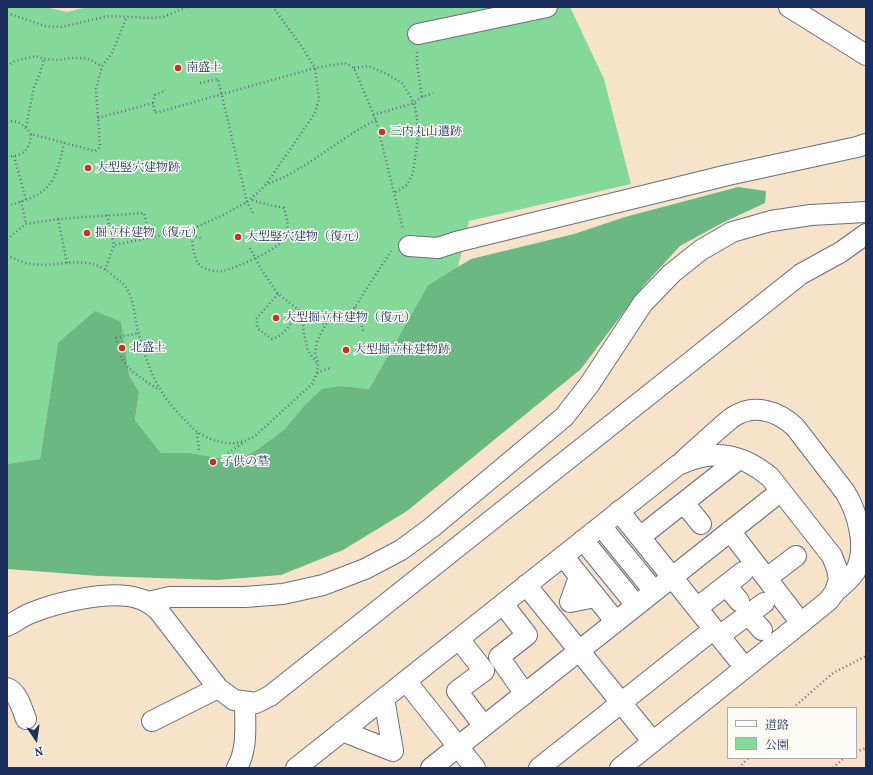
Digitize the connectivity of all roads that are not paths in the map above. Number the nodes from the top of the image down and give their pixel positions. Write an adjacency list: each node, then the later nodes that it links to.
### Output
1 (547, 7): 3 (street)
2 (789, 7): 4 (street)
3 (418, 34)
4 (866, 55)
5 (866, 144): 8 (street)
6 (866, 212): 29 (street)
7 (866, 234): 47 (street)
8 (401, 243)
9 (739, 459): 10 (street); 11 (street); 12 (street)
10 (678, 465): 13 (street); 28 (street)
11 (780, 491): 16 (street); 28 (street)
12 (684, 503): 14 (street); 17 (street)
13 (619, 511): 15 (street); 17 (street)
14 (701, 524)
15 (601, 526): 18 (street); 22 (street)
16 (730, 531): 23 (street); 24 (street)
17 (640, 537): 23 (street)
18 (583, 540): 19 (street); 22 (street)
19 (563, 556): 22 (street); 25 (street)
20 (796, 556): 24 (street)
21 (743, 572): 26 (street)
22 (604, 574): 27 (street); 31 (street); 34 (street)
23 (672, 577): 27 (street); 33 (street)
24 (767, 578): 35 (street)
25 (526, 585): 30 (street); 40 (street)
26 (726, 585): 32 (street); 33 (street)
27 (654, 591): 31 (street)
28 (835, 592): 35 (street)
29 (148, 602): 36 (street); 44 (street)
30 (503, 604): 39 (street); 45 (street)
31 (636, 605): 34 (street)
32 (750, 606): 37 (street); 38 (street)
33 (697, 608): 38 (street)
34 (616, 622): 40 (street)
35 (801, 623): 41 (street)
36 (7, 626)
37 (762, 630)
38 (716, 632): 41 (street); 48 (street)
39 (459, 639): 42 (street); 51 (street)
40 (579, 651): 45 (street); 48 (street)
41 (745, 668): 53 (street)
42 (406, 681): 46 (street); 54 (street)
43 (7, 688): 49 (street)
44 (218, 688): 47 (street); 50 (street)
45 (526, 694): 51 (street)
46 (384, 698): 52 (street); 52 (street)
47 (245, 702): 56 (street)
48 (621, 703): 53 (street); 60 (street)
49 (26, 719)
50 (152, 721)
51 (484, 726): 54 (street)
52 (342, 731): 55 (street)
53 (653, 742): 61 (street)
54 (458, 747): 58 (street); 59 (street)
55 (300, 765): 57 (street)
56 (237, 768)
57 (280, 768)
58 (431, 768)
59 (475, 768)
60 (539, 768)
61 (620, 768)

